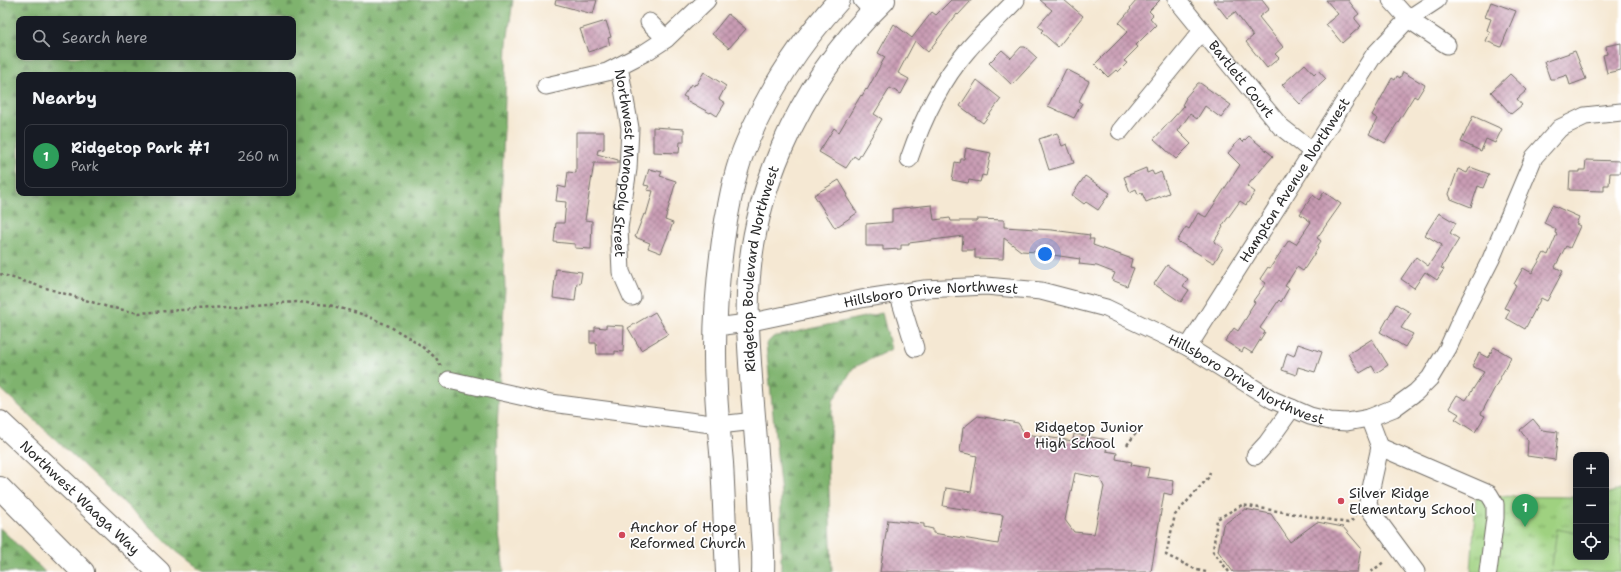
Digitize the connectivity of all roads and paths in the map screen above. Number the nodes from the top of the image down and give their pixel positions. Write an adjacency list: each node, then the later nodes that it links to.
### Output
1 (707, 0): 11 (street, Northwest Monopoly Street)
2 (839, 0): 23 (main road)
3 (1016, 0): 18 (street)
4 (1177, 0): 10 (street, Bartlett Court)
5 (1391, 0): 8 (street)
6 (1437, 0): 8 (street, Hampton Avenue Northwest)
7 (873, 4): 22 (main road, Ridgetop Boulevard Northwest)
8 (1408, 19): 12 (street); 17 (street, Hampton Avenue Northwest)
9 (649, 22): 11 (street)
10 (1202, 31): 16 (street); 17 (street, Bartlett Court)
11 (666, 39): 13 (street, Northwest Monopoly Street)
12 (1447, 45)
13 (619, 66): 14 (street); 21 (street, Northwest Monopoly Street)
14 (546, 86)
15 (1621, 112): 28 (street, Hillsboro Drive Northwest)
16 (1120, 131)
17 (1313, 152): 24 (street, Hampton Avenue Northwest)
18 (909, 159)
19 (0, 274): 26 (path)
20 (898, 293): 22 (street, Hillsboro Drive Northwest); 24 (street, Hillsboro Drive Northwest); 25 (street)
21 (632, 296)
22 (748, 323): 23 (street, Hillsboro Drive Northwest); 30 (main road, Ridgetop Boulevard Northwest)
23 (716, 327): 31 (main road)
24 (1188, 346): 27 (street, Hillsboro Drive Northwest)
25 (915, 348)
26 (449, 380): 31 (street)
27 (1292, 408): 28 (street, Hillsboro Drive Northwest); 35 (street)
28 (1369, 418): 34 (street)
29 (0, 422): 39 (main road, Northwest Waaga Way)
30 (755, 422): 31 (street); 45 (main road, Ridgetop Boulevard Northwest)
31 (719, 425): 44 (main road)
32 (1136, 433): 33 (path)
33 (1127, 445)
34 (1380, 447): 49 (street); 50 (street)
35 (1254, 456)
36 (1210, 472): 46 (path)
37 (0, 488): 41 (main road)
38 (1356, 518): 47 (path)
39 (140, 554): 42 (main road, Northwest Waaga Way); 43 (main road)
40 (1385, 561): 48 (path)
41 (83, 572)
42 (159, 572)
43 (163, 572)
44 (727, 572)
45 (763, 572)
46 (1206, 572)
47 (1229, 572)
48 (1371, 572)
49 (1416, 572)
50 (1488, 572)

